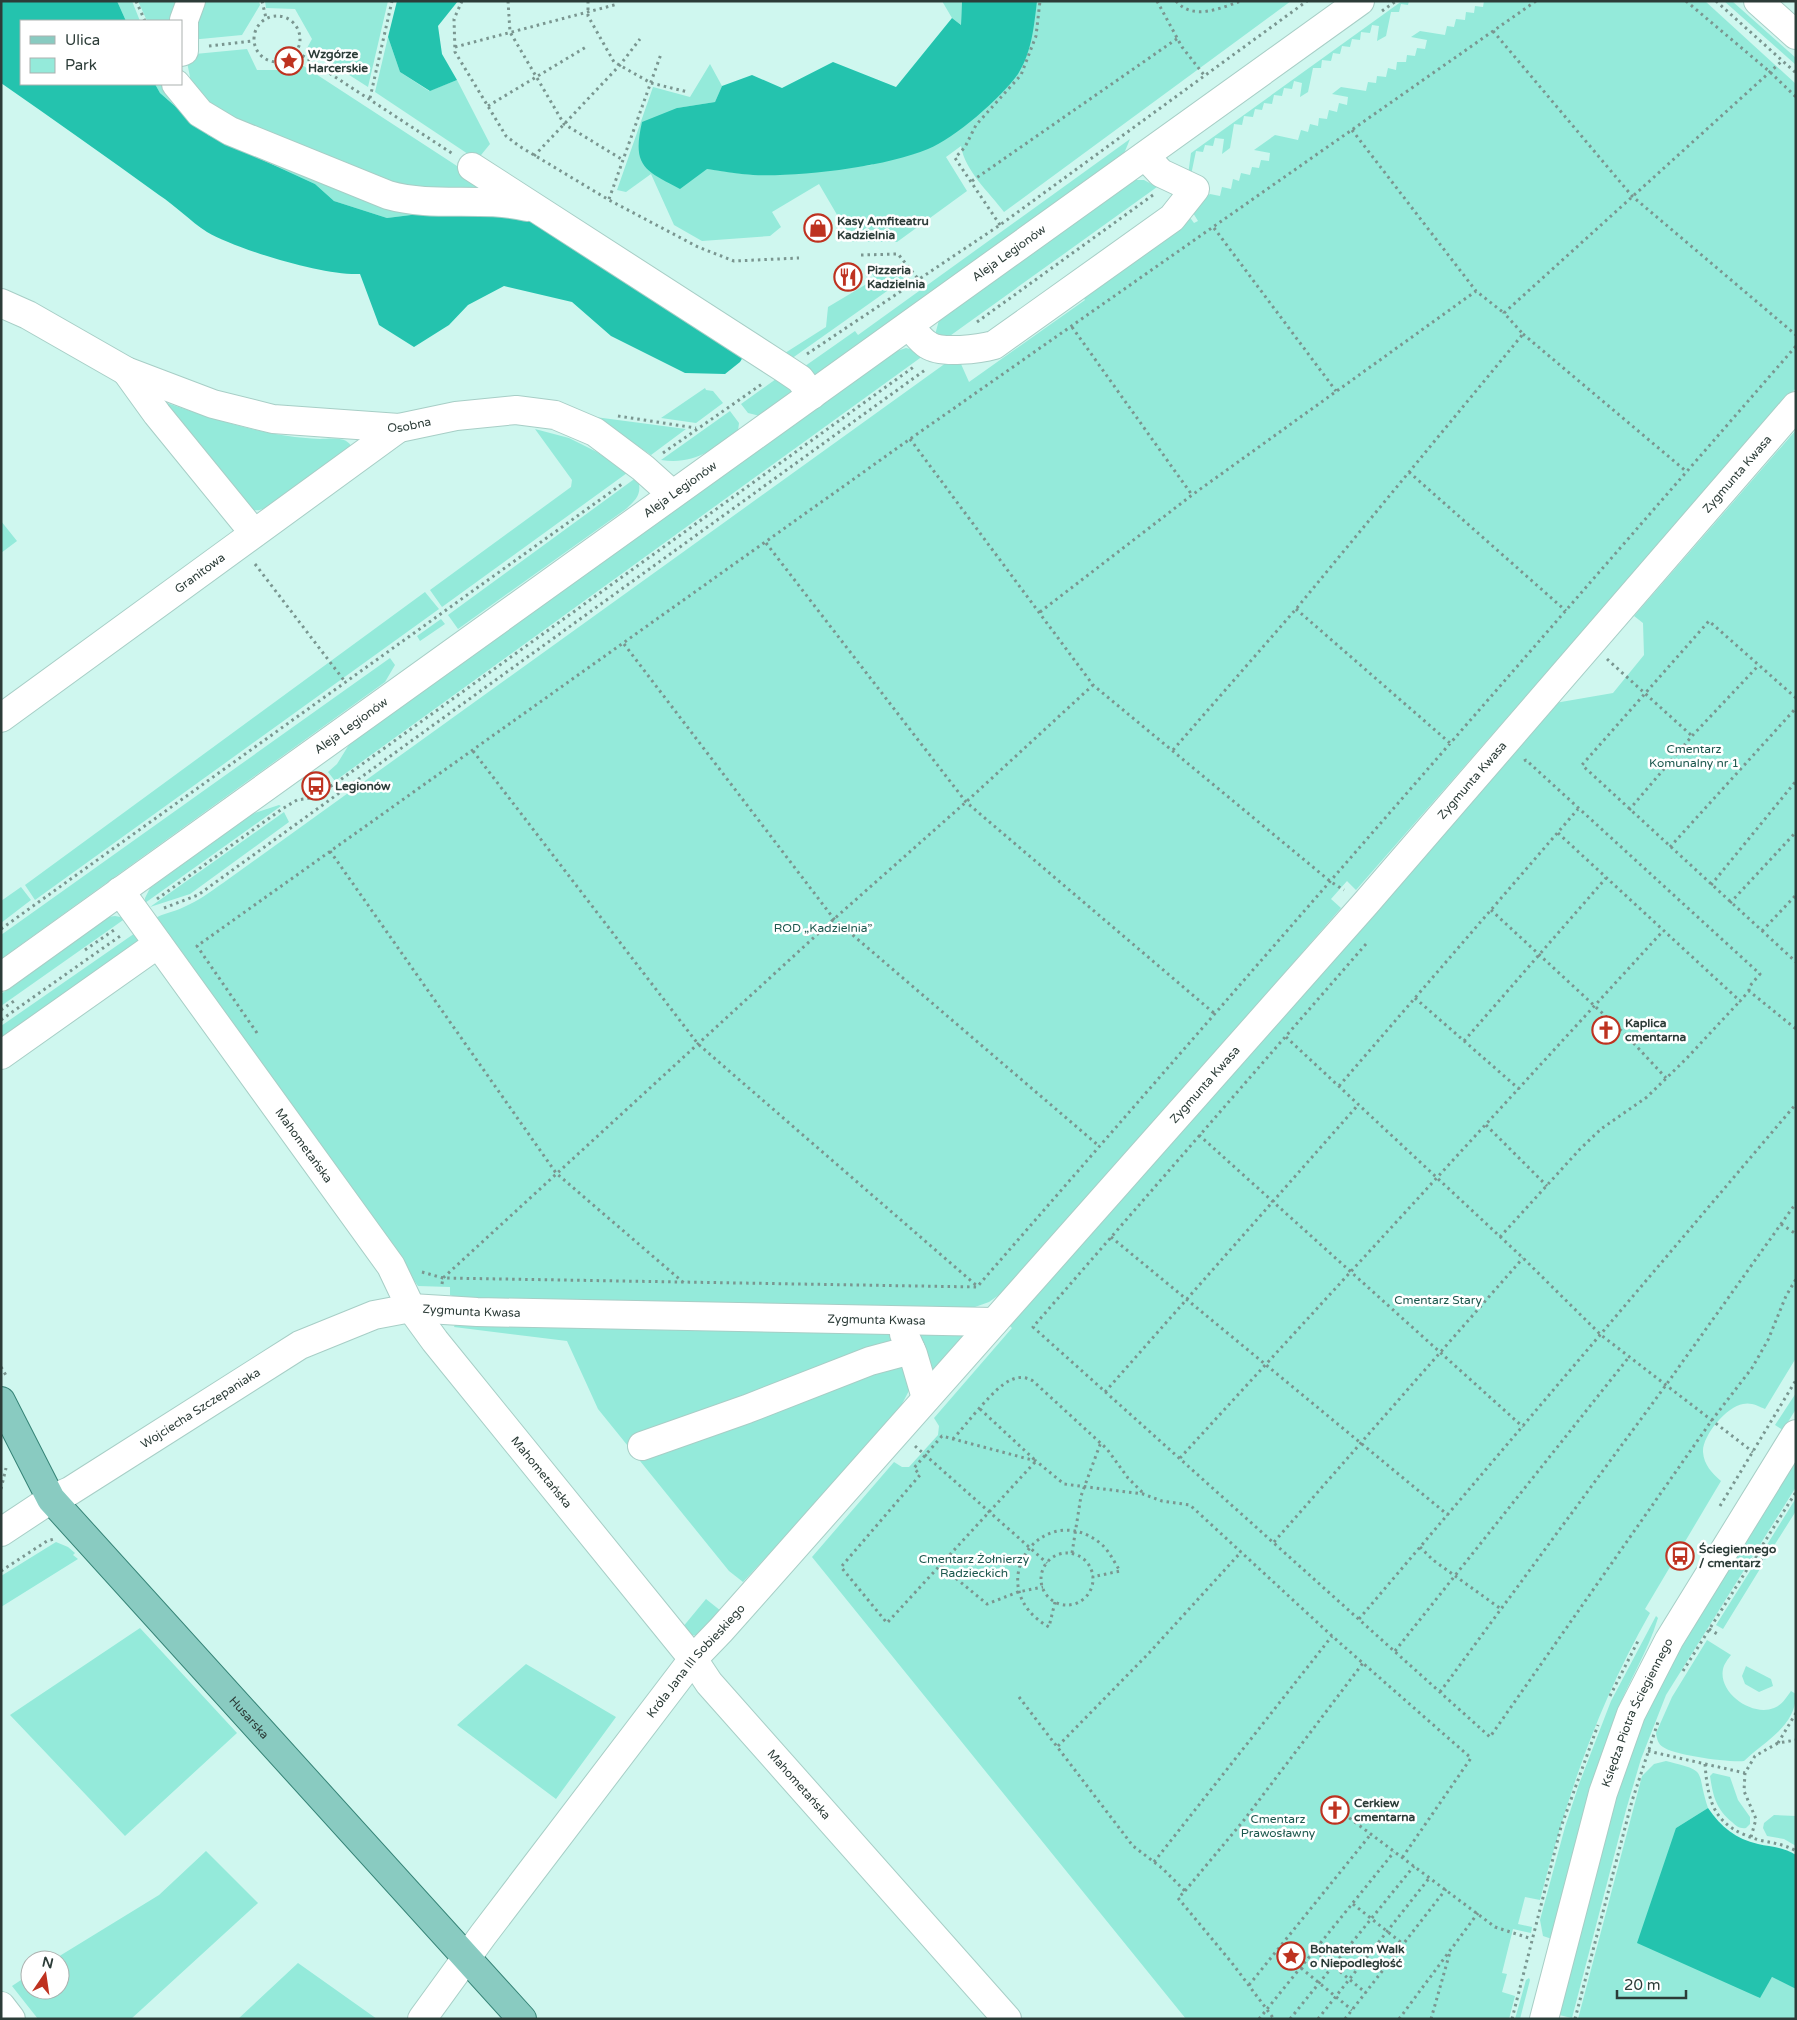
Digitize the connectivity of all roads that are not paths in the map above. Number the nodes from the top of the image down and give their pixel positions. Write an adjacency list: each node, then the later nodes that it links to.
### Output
1 (190, 1): 5 (street)
2 (1360, 1): 7 (street, Aleja Legionów)
3 (1758, 1): 4 (street)
4 (1796, 35)
5 (191, 49)
6 (177, 85): 9 (street)
7 (1145, 156): 11 (street, Aleja Legionów); 11 (street)
8 (472, 167): 9 (street)
9 (538, 210): 13 (street)
10 (1, 303): 12 (street, Osobna)
11 (909, 326): 13 (street, Aleja Legionów)
12 (126, 371): 15 (street, Osobna); 17 (street, Osobna)
13 (812, 395): 16 (street, Aleja Legionów)
14 (1796, 406): 25 (street, Zygmunta Kwasa)
15 (399, 428): 16 (street, Osobna); 17 (street, Granitowa)
16 (672, 494): 19 (street, Aleja Legionów)
17 (246, 539): 18 (street, Granitowa)
18 (1, 718)
19 (120, 891): 20 (street, Mahometańska); 21 (street, Aleja Legionów)
20 (158, 944): 22 (street); 23 (street, Mahometańska)
21 (1, 977)
22 (1, 1055)
23 (411, 1308): 24 (street, Zygmunta Kwasa); 31 (street, Wojciecha Szczepaniaka); 33 (street, Mahometańska)
24 (898, 1320): 25 (street, Zygmunta Kwasa); 26 (street)
25 (994, 1322): 27 (street, Króla Jana III Sobieskiego)
26 (912, 1350): 27 (street); 30 (street)
27 (926, 1398): 33 (street, Króla Jana III Sobieskiego)
28 (1, 1401): 31 (main road, Husarska)
29 (1796, 1434): 40 (street, Księdza Piotra Ściegiennego)
30 (642, 1446)
31 (51, 1499): 32 (street, Wojciecha Szczepaniaka); 34 (main road, Husarska)
32 (1, 1532)
33 (693, 1659): 34 (street, Króla Jana III Sobieskiego); 39 (street, Mahometańska)
34 (466, 1958): 37 (street, Króla Jana III Sobieskiego); 38 (main road, Husarska)
35 (1, 2006): 36 (street)
36 (11, 2019)
37 (422, 2019)
38 (522, 2019)
39 (1007, 2019)
40 (1544, 2019)

